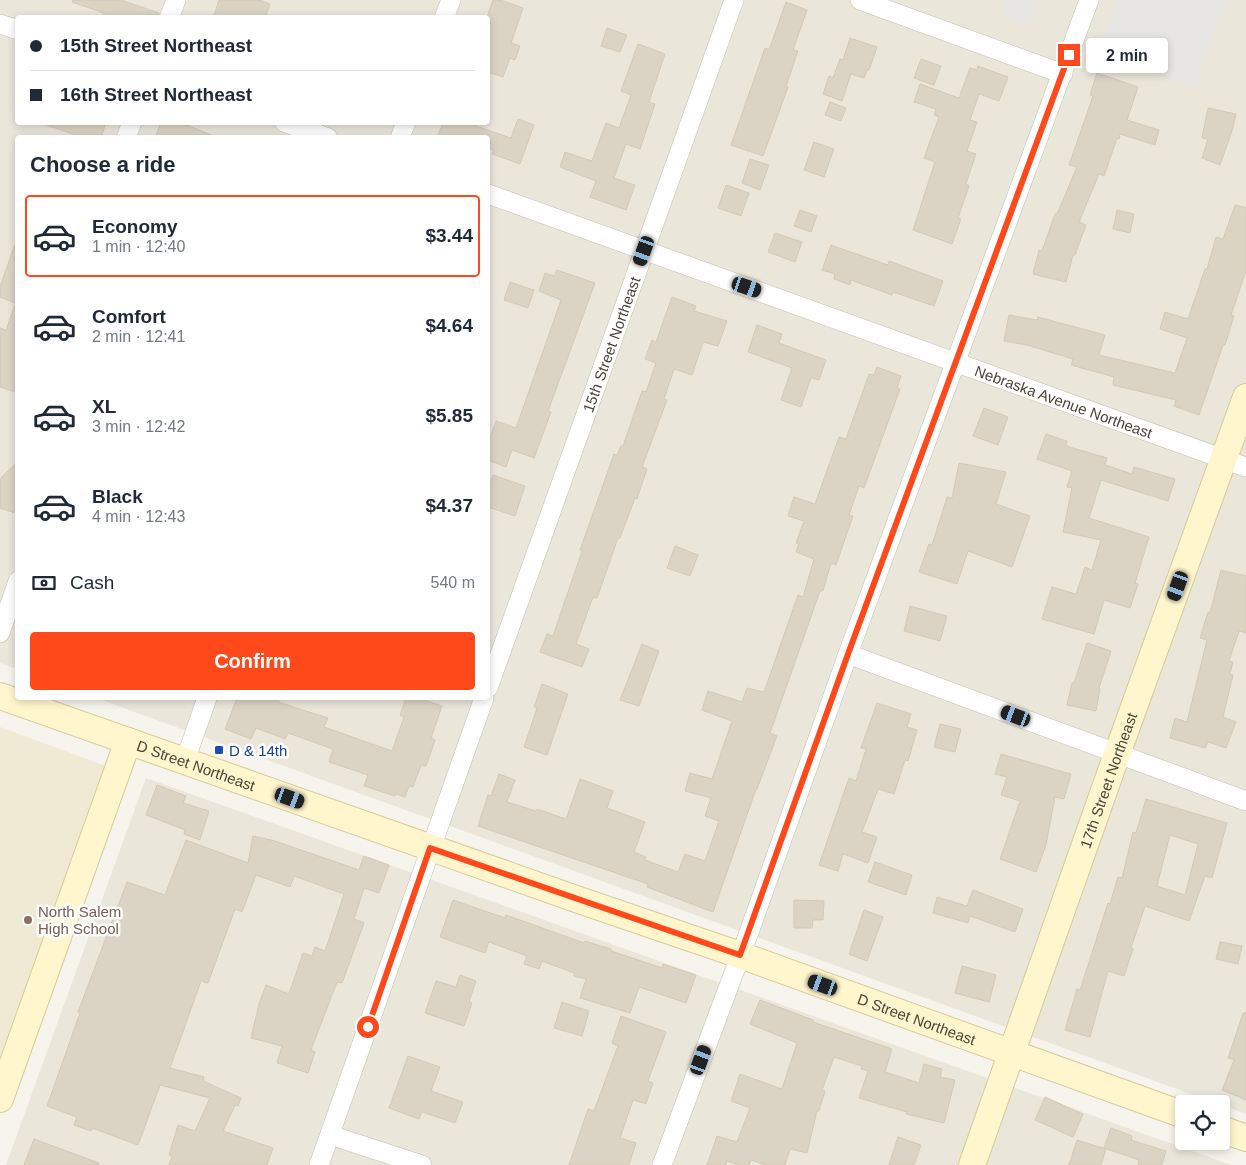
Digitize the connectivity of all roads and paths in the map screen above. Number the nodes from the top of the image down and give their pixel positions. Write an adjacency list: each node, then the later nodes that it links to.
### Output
1 (176, 0): 6 (street)
2 (451, 0): 7 (street)
3 (734, 0): 14 (street, 15th Street Northeast)
4 (860, 0): 10 (street)
5 (1089, 0): 10 (street)
6 (170, 15)
7 (445, 15)
8 (0, 24): 9 (street)
9 (15, 29)
10 (1063, 74): 15 (street)
11 (292, 125): 12 (street)
12 (320, 135)
13 (490, 195): 14 (street, Nebraska Avenue Northeast)
14 (644, 251): 15 (street, Nebraska Avenue Northeast); 21 (street, 15th Street Northeast)
15 (956, 362): 17 (street, Nebraska Avenue Northeast); 20 (street)
16 (1246, 397): 17 (street, 17th Street Northeast)
17 (1235, 463): 26 (street, 17th Street Northeast)
18 (15, 590): 19 (street)
19 (0, 634)
20 (848, 654): 26 (street); 30 (street)
21 (490, 682)
22 (0, 696): 25 (street, D Street Northeast)
23 (206, 700): 27 (street)
24 (483, 700): 29 (street)
25 (128, 741): 27 (street, D Street Northeast); 32 (street)
26 (1117, 754): 28 (street); 31 (street, 17th Street Northeast)
27 (185, 761): 29 (street, D Street Northeast)
28 (1246, 801)
29 (430, 848): 30 (street, D Street Northeast); 35 (street)
30 (740, 955): 31 (street, D Street Northeast); 39 (street)
31 (1011, 1054): 33 (street, D Street Northeast); 40 (street, 17th Street Northeast)
32 (0, 1099)
33 (1175, 1112)
34 (1230, 1132): 36 (street)
35 (330, 1135): 37 (street); 38 (street)
36 (1246, 1138)
37 (319, 1165)
38 (422, 1165)
39 (662, 1165)
40 (972, 1165)

